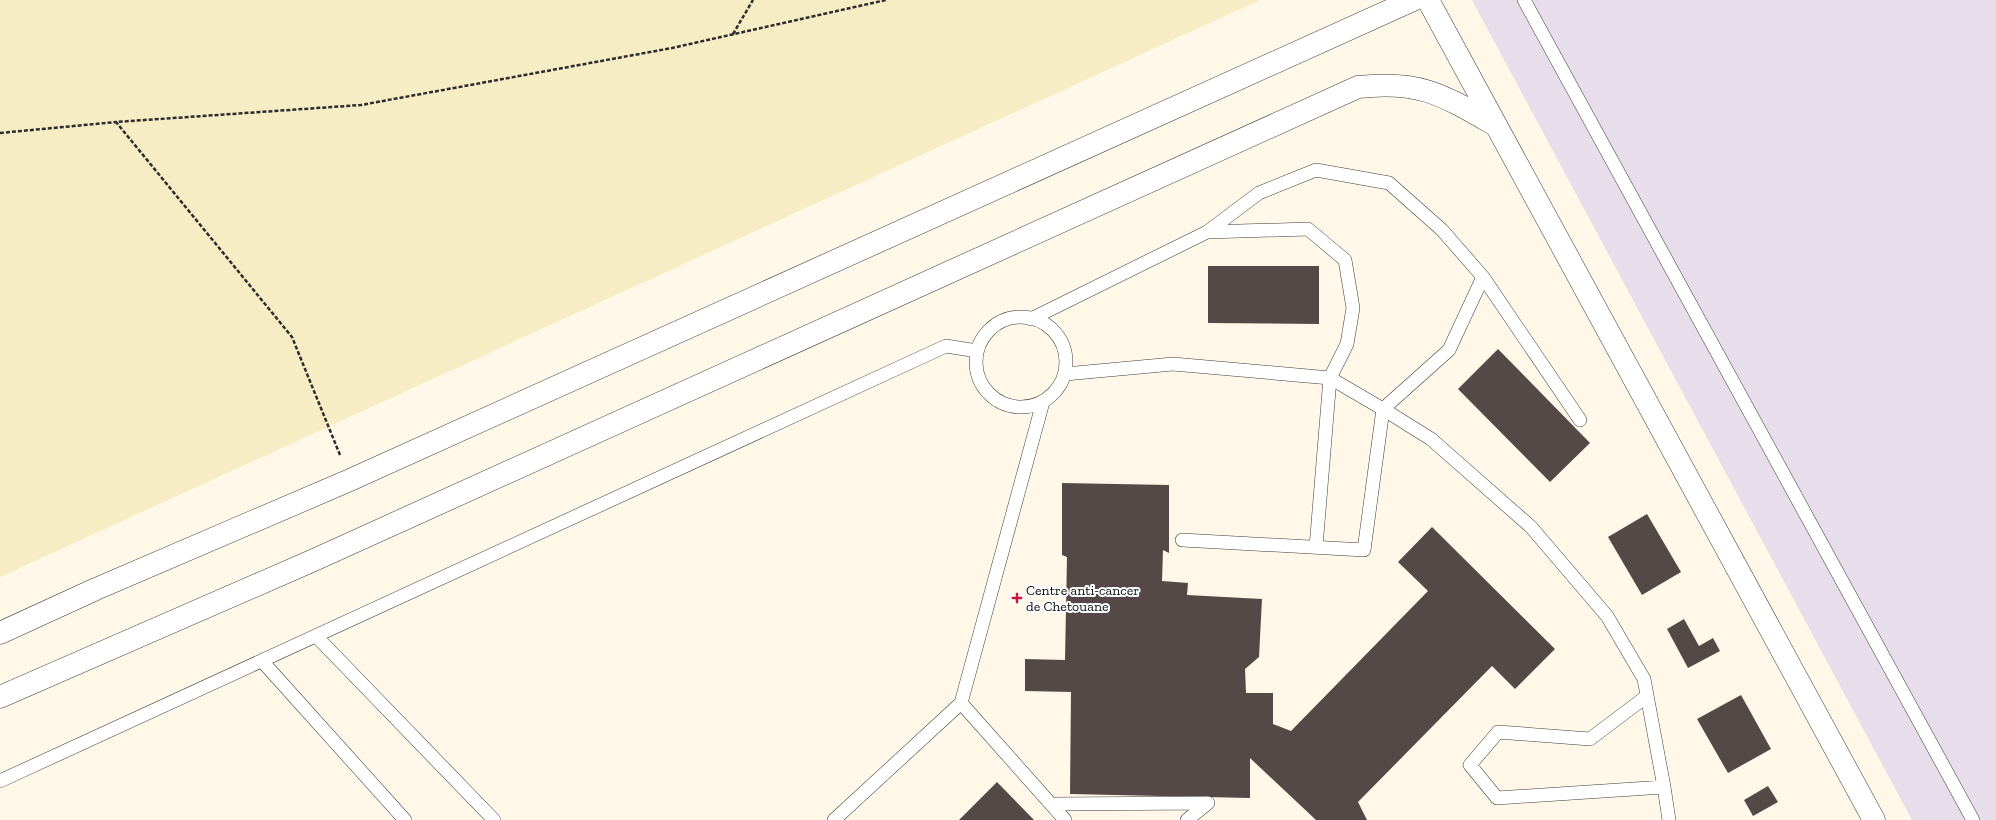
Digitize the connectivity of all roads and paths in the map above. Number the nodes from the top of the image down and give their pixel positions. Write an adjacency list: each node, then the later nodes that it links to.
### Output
1 (753, 0): 6 (path)
2 (886, 0): 6 (path)
3 (1413, 0): 19 (street)
4 (1428, 0): 8 (street)
5 (1524, 0): 38 (lane)
6 (732, 34): 7 (path)
7 (116, 122): 9 (path); 19 (path)
8 (1495, 125): 26 (street); 37 (street)
9 (0, 133)
10 (1207, 232): 11 (lane); 12 (lane); 15 (lane)
11 (1483, 277): 17 (lane); 18 (lane)
12 (1032, 319): 13 (lane); 14 (lane)
13 (977, 351): 16 (lane); 23 (lane)
14 (1065, 374): 15 (lane); 16 (lane)
15 (1330, 378): 17 (lane); 21 (lane)
16 (1043, 402): 27 (lane)
17 (1383, 408): 21 (lane); 25 (lane)
18 (1580, 420)
19 (350, 480): 22 (street)
20 (1182, 540): 21 (lane)
21 (1316, 547)
22 (0, 633)
23 (316, 636): 24 (lane); 32 (lane)
24 (262, 661): 28 (lane); 31 (lane)
25 (1647, 696): 29 (lane); 29 (lane)
26 (0, 697)
27 (962, 703): 30 (lane); 33 (lane)
28 (0, 781)
29 (1664, 788): 36 (lane)
30 (1052, 804): 34 (lane); 35 (lane)
31 (405, 820)
32 (494, 820)
33 (834, 820)
34 (1065, 820)
35 (1188, 820)
36 (1669, 820)
37 (1874, 820)
38 (1973, 820)

